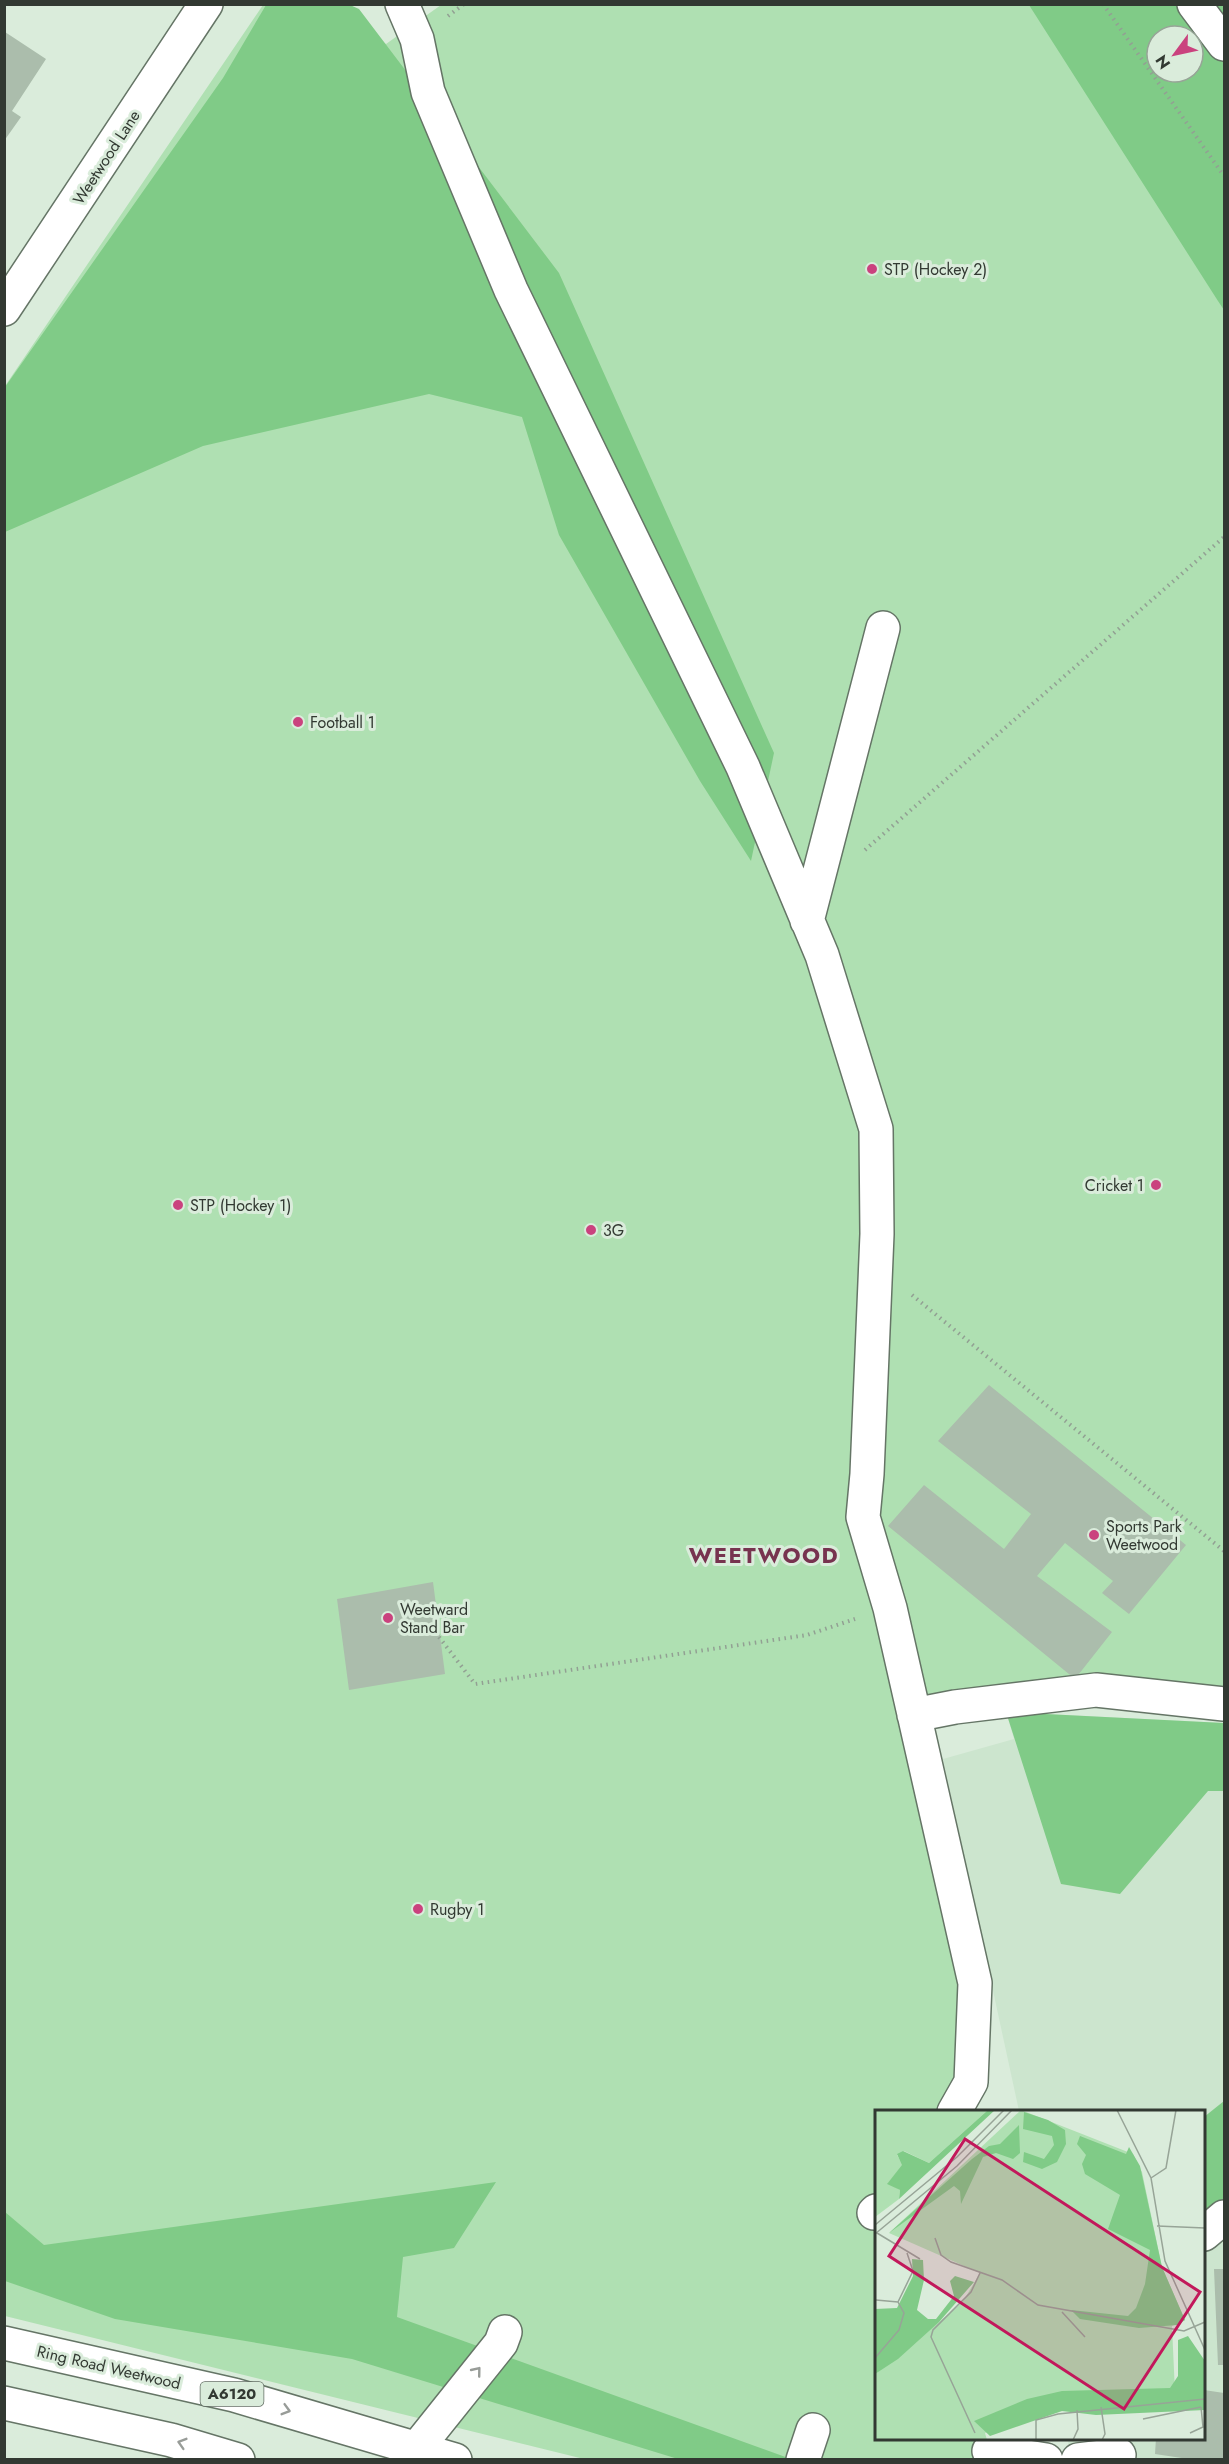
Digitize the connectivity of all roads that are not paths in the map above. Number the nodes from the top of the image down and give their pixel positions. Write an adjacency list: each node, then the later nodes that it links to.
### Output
1 (206, 4): 5 (main road, Weetwood Lane)
2 (402, 4): 7 (main road)
3 (1194, 4): 4 (main road)
4 (1224, 44)
5 (4, 309)
6 (883, 628): 7 (main road)
7 (807, 921): 9 (main road)
8 (1224, 1704): 9 (main road)
9 (914, 1715): 10 (main road)
10 (955, 2110)
11 (1224, 2217): 12 (main road)
12 (1205, 2232)
13 (505, 2332): 16 (main road, one-way to 13)
14 (4, 2343): 16 (main road, Ring Road Weetwood / A6120, one-way to 16)
15 (4, 2403): 19 (main road, one-way to 15)
16 (417, 2448): 20 (main road, Ring Road Weetwood / A6120)
17 (989, 2451): 21 (main road)
18 (1119, 2451): 22 (main road)
19 (238, 2460)
20 (455, 2460)
21 (1046, 2460)
22 (1078, 2460)

